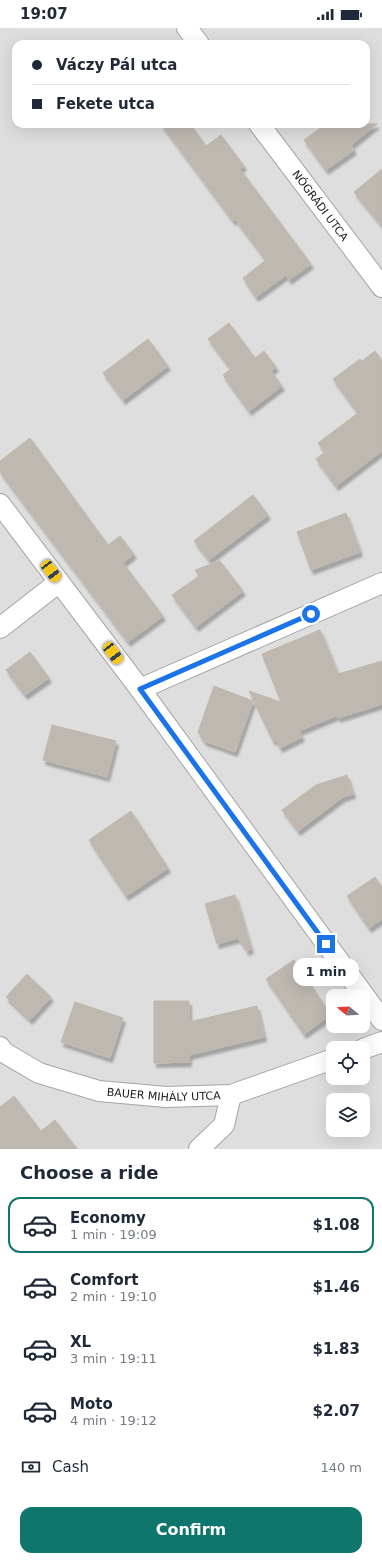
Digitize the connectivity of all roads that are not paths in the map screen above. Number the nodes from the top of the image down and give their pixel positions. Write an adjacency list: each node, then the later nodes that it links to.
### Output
1 (187, 28): 2 (street)
2 (196, 40)
3 (262, 128): 4 (street, NÓGRÁDI UTCA)
4 (382, 287)
5 (0, 504): 6 (street)
6 (59, 582): 8 (street); 9 (street)
7 (382, 583): 9 (street)
8 (0, 628)
9 (140, 689): 10 (street)
10 (382, 1020)
11 (382, 1042): 12 (street)
12 (370, 1046)
13 (1, 1051): 15 (street, BAUER MIHÁLY UTCA)
14 (326, 1061): 15 (street, BAUER MIHÁLY UTCA)
15 (231, 1095): 16 (street)
16 (199, 1149)

